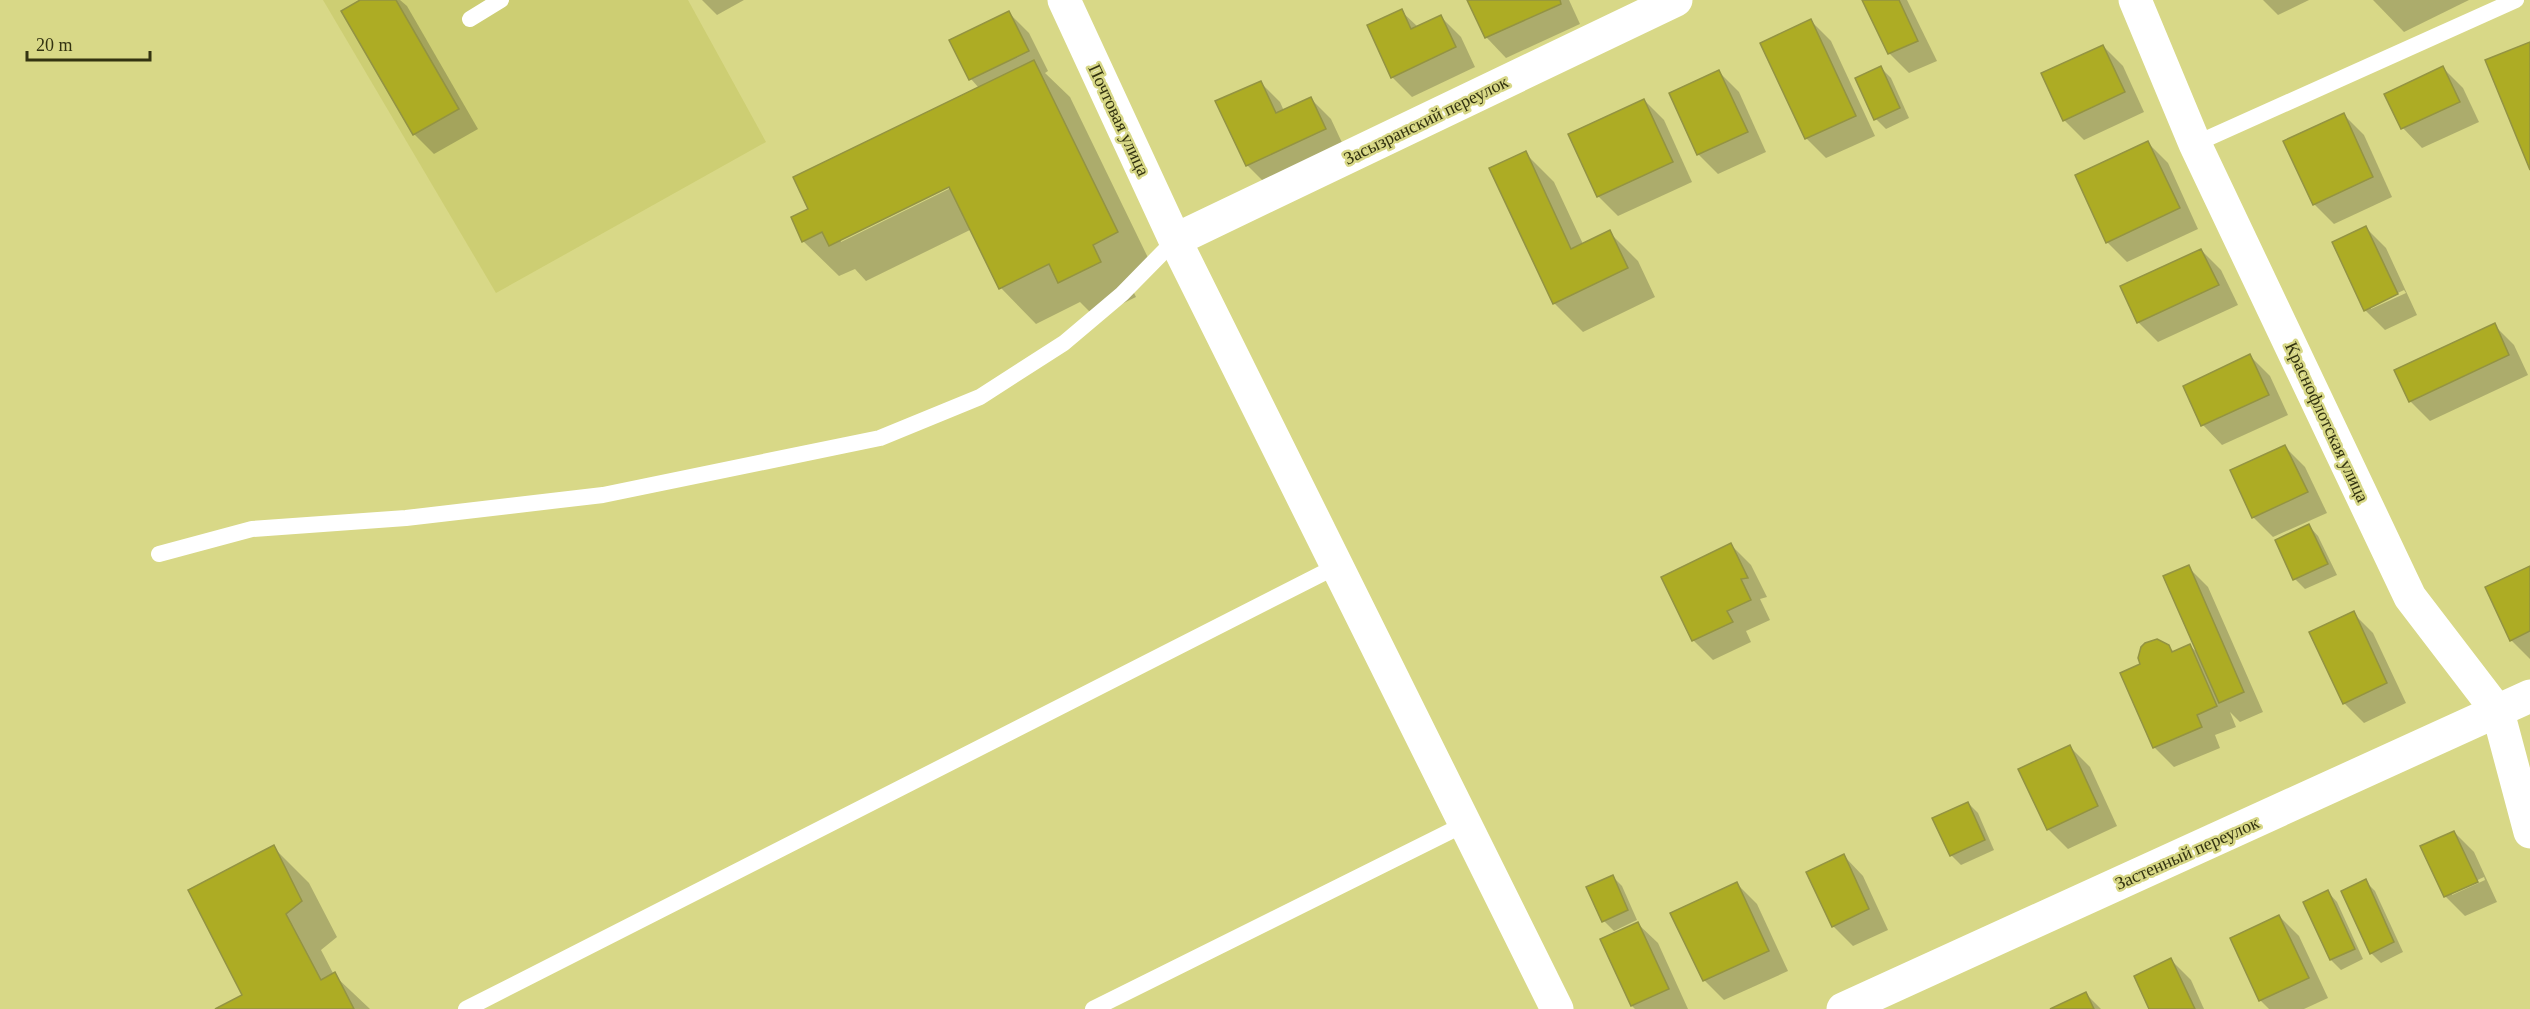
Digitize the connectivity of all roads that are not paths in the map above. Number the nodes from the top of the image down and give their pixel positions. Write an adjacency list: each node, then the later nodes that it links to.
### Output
1 (501, 0): 6 (lane)
2 (1064, 0): 8 (street, Почтовая улица)
3 (1676, 0): 8 (street, Засызранский переулок)
4 (2135, 0): 7 (street, Краснофлотская улица)
5 (2516, 0): 7 (lane)
6 (470, 19)
7 (2195, 144): 12 (street, Краснофлотская улица)
8 (1175, 240): 9 (lane); 10 (street, Почтовая улица)
9 (159, 554)
10 (1337, 566): 13 (street, Почтовая улица); 15 (lane)
11 (2530, 696): 12 (street, Застенный переулок)
12 (2498, 712): 14 (street, Краснофлотская улица); 18 (street, Застенный переулок)
13 (1465, 824): 16 (lane); 17 (street, Почтовая улица)
14 (2530, 832)
15 (466, 1009)
16 (1093, 1009)
17 (1557, 1009)
18 (1843, 1009)

